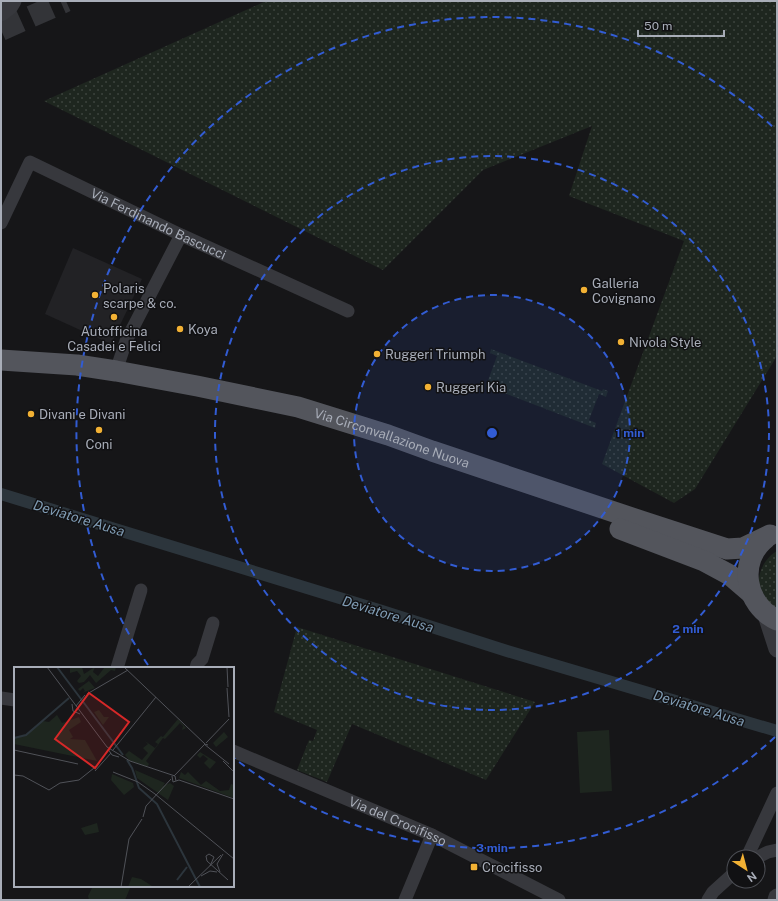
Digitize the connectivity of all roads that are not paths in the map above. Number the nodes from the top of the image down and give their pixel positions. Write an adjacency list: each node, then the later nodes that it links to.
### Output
1 (12, 1): 2 (street)
2 (1, 13)
3 (1, 223): 4 (street, Via Ferdinando Bascucci)
4 (181, 235): 5 (street, Via Ferdinando Bascucci); 7 (street)
5 (348, 311)
6 (1, 360): 7 (main road, Via Circonvallazione Nuova)
7 (116, 371): 9 (main road, Via Circonvallazione Nuova)
8 (1, 374): 11 (main road, Via Circonvallazione Nuova)
9 (774, 533): 11 (main road)
10 (141, 590): 15 (street)
11 (751, 593): 12 (main road)
12 (771, 616): 14 (street)
13 (213, 624): 16 (street)
14 (777, 649)
15 (117, 667)
16 (196, 667)
17 (1, 698): 18 (street)
18 (14, 700)
19 (234, 750): 21 (street, Via del Crocifisso)
20 (777, 794): 22 (street)
21 (432, 835): 27 (street); 28 (street, Via del Crocifisso)
22 (751, 849)
23 (777, 850): 24 (street)
24 (766, 853)
25 (726, 880): 29 (street)
26 (777, 897): 30 (street)
27 (405, 900)
28 (559, 900)
29 (708, 900)
30 (776, 900)

